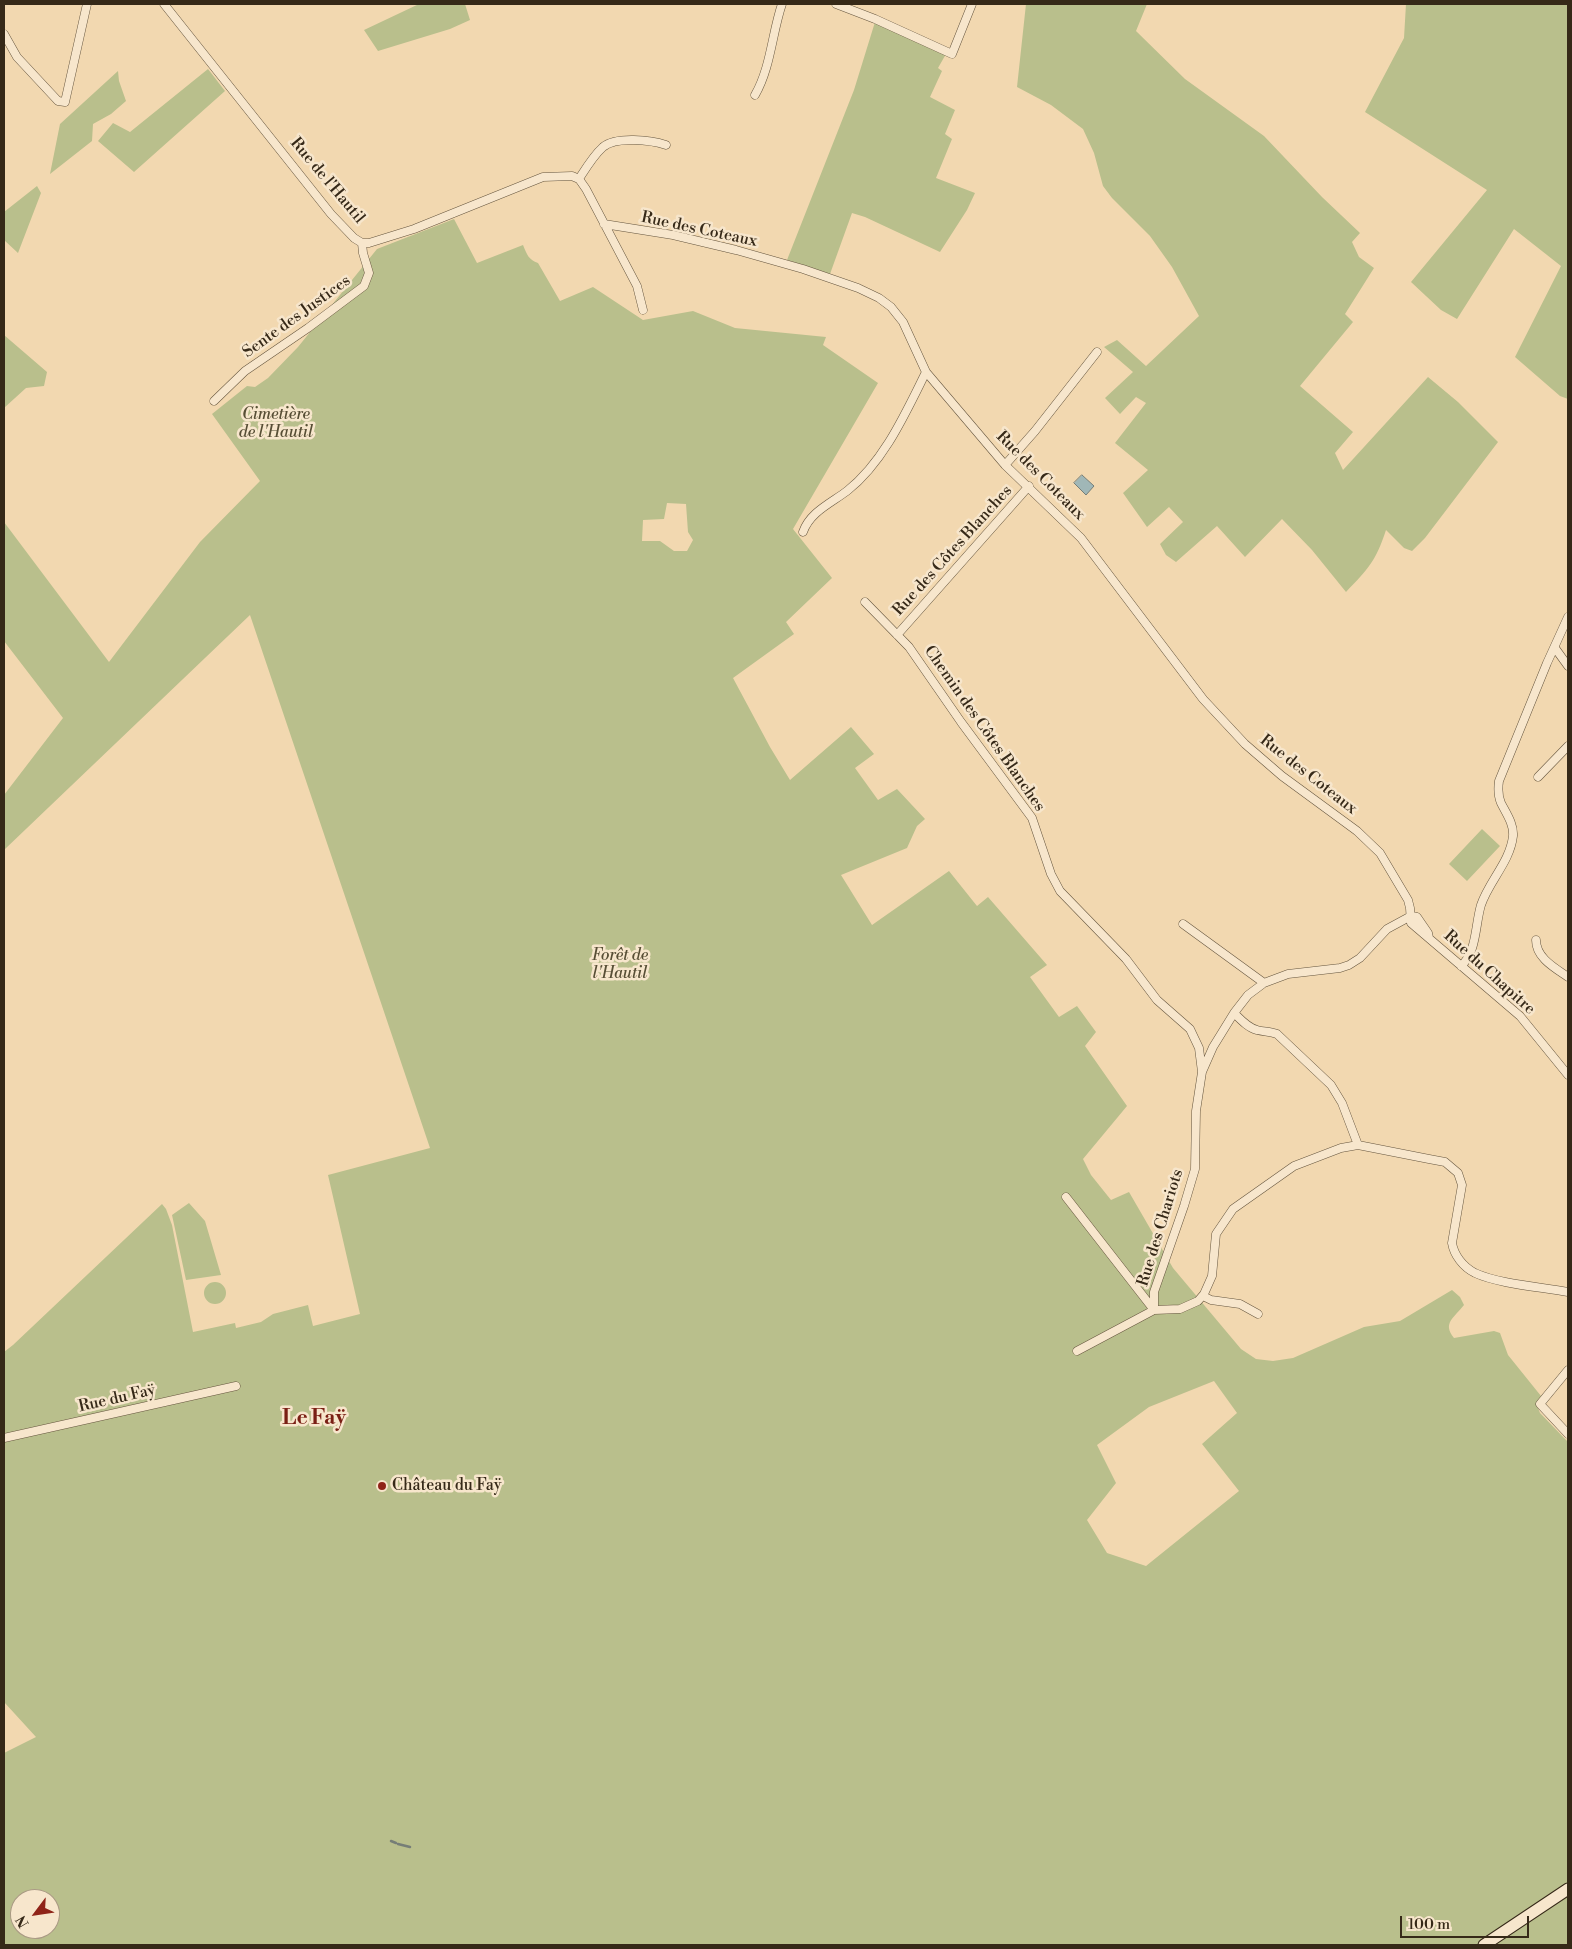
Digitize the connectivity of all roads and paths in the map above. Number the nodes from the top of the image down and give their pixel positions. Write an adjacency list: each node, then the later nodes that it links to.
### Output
1 (87, 4): 6 (street)
2 (164, 4): 11 (street, Rue de l'Hautil)
3 (782, 4): 7 (street)
4 (836, 4): 5 (street)
5 (972, 4)
6 (4, 34)
7 (755, 94)
8 (666, 145): 9 (street)
9 (579, 179): 10 (street); 11 (street, Rue de l'Hautil)
10 (604, 224): 12 (street); 14 (street, Rue des Coteaux)
11 (362, 243): 15 (street, Sente des Justices)
12 (643, 310)
13 (1097, 352): 16 (street)
14 (926, 372): 16 (street, Rue des Coteaux); 18 (street)
15 (214, 401)
16 (1006, 465): 17 (street, Rue des Coteaux)
17 (1029, 486): 21 (street, Rue des Côtes Blanches); 26 (street, Rue des Coteaux)
18 (803, 532)
19 (865, 602): 21 (street, Chemin des Côtes Blanches)
20 (1568, 617): 22 (street)
21 (897, 635): 33 (street, Chemin des Côtes Blanches)
22 (1555, 648): 23 (street); 29 (street)
23 (1568, 666)
24 (1568, 746): 25 (street)
25 (1538, 777)
26 (1411, 916): 29 (street, Rue du Chapitre); 31 (street, Rue des Chariots)
27 (1183, 924): 31 (street)
28 (1536, 940): 30 (street)
29 (1461, 966): 34 (street, Rue du Chapitre)
30 (1568, 977)
31 (1264, 983): 32 (street, Rue des Chariots)
32 (1234, 1013): 33 (street, Rue des Chariots); 35 (street)
33 (1202, 1072): 39 (street, Rue des Chariots)
34 (1568, 1075)
35 (1358, 1145): 37 (street); 38 (street)
36 (1066, 1197): 39 (street)
37 (1568, 1292)
38 (1203, 1296): 39 (street); 40 (street)
39 (1154, 1310): 41 (street)
40 (1258, 1314)
41 (1077, 1351)
42 (1568, 1370): 44 (street)
43 (236, 1386): 45 (street, Rue du Faÿ)
44 (1568, 1434)
45 (4, 1438)
46 (1568, 1889): 47 (main road)
47 (1484, 1945)

